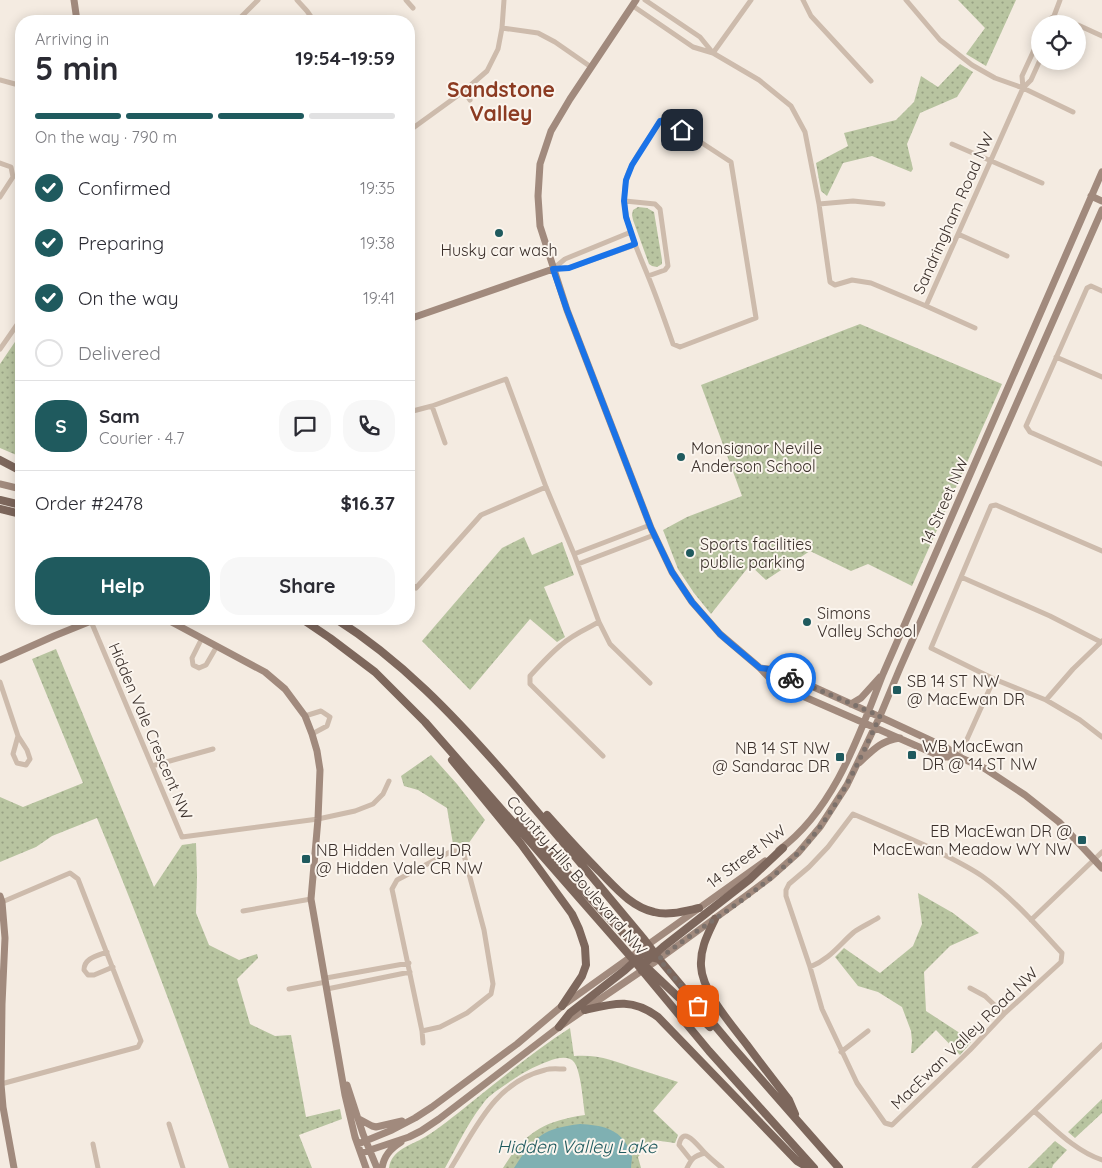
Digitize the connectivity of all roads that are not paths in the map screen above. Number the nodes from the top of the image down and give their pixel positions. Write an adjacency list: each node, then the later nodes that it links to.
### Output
1 (76, 0): 13 (street)
2 (258, 0): 14 (street)
3 (297, 0): 15 (street)
4 (406, 0): 12 (street)
5 (504, 0): 17 (street)
6 (645, 0): 20 (street, Sandringham Road NW)
7 (751, 0): 20 (street)
8 (803, 0): 25 (street)
9 (906, 0): 27 (street)
10 (1060, 0): 16 (street)
11 (635, 3): 20 (street, Sandringham Road NW); 22 (street)
12 (413, 8)
13 (77, 15)
14 (243, 15)
15 (310, 15)
16 (1054, 15)
17 (502, 28): 22 (street); 28 (street)
18 (1086, 29): 19 (street)
19 (1102, 36)
20 (713, 53): 42 (street, Sandringham Road NW)
21 (1031, 56): 27 (street, Sandringham Road NW)
22 (591, 67): 51 (street)
23 (1036, 70): 27 (street, Sandringham Road NW)
24 (0, 80): 26 (street)
25 (871, 81)
26 (15, 84)
27 (1023, 88): 30 (street); 33 (street, Sandringham Road NW)
28 (464, 91): 29 (street); 31 (street)
29 (470, 100)
30 (1073, 112)
31 (415, 127)
32 (952, 144): 33 (street)
33 (991, 161): 36 (street); 47 (street, Sandringham Road NW)
34 (0, 163): 39 (street)
35 (1102, 172): 37 (street, 14 Street NW)
36 (1042, 183)
37 (1099, 187): 38 (street, 14 Street NW)
38 (1091, 196): 41 (street); 92 (street, 14 Street NW)
39 (0, 197)
40 (624, 201): 46 (street); 52 (street); 52 (street)
41 (1102, 201)
42 (818, 204): 43 (street); 54 (street, Sandringham Road NW)
43 (883, 204)
44 (1102, 210): 48 (street, 14 Street NW)
45 (1102, 223): 48 (street)
46 (631, 232): 49 (street); 51 (street)
47 (958, 234): 50 (street); 54 (street, Sandringham Road NW)
48 (1091, 234): 100 (street, 14 Street NW)
49 (635, 244): 51 (street); 52 (street)
50 (1007, 256)
51 (553, 269): 55 (street); 74 (street)
52 (648, 276)
53 (1102, 291): 59 (street)
54 (926, 306): 57 (street)
55 (415, 317)
56 (15, 327): 58 (street)
57 (975, 328)
58 (0, 349)
59 (1056, 357): 60 (street); 65 (street)
60 (1102, 377)
61 (432, 406): 62 (street); 63 (street); 68 (street)
62 (415, 410)
63 (446, 443)
64 (0, 460): 66 (main road)
65 (1102, 464)
66 (15, 468)
67 (0, 484): 69 (street)
68 (546, 487): 77 (street); 80 (street)
69 (15, 488)
70 (0, 500): 71 (main road)
71 (15, 504)
72 (0, 509): 73 (main road)
73 (15, 513)
74 (650, 525): 75 (street); 77 (street)
75 (654, 535): 78 (street); 91 (street)
76 (1102, 551): 79 (street)
77 (574, 554): 78 (street)
78 (578, 564): 81 (street)
79 (961, 577): 88 (street); 93 (street)
80 (415, 587)
81 (599, 622): 95 (street); 109 (street)
82 (79, 625): 90 (street)
83 (94, 625): 111 (street, Hidden Vale Crescent NW)
84 (177, 625): 87 (street)
85 (311, 625): 101 (main road)
86 (345, 625): 114 (main road, Country Hills Boulevard NW)
87 (202, 638): 89 (street); 89 (street)
88 (1102, 642): 96 (street)
89 (217, 646): 99 (street)
90 (0, 660)
91 (760, 668): 97 (street); 102 (street)
92 (883, 674): 97 (street); 98 (street, 14 Street NW)
93 (994, 679): 96 (street); 110 (street)
94 (0, 682): 105 (street)
95 (650, 683)
96 (1046, 700): 106 (street)
97 (851, 704): 98 (street)
98 (868, 712): 100 (street); 102 (street, 14 Street NW)
99 (305, 716): 104 (street); 104 (street)
100 (880, 716): 103 (street, 14 Street NW); 110 (street)
101 (425, 722): 129 (main road); 139 (main road)
102 (863, 723): 103 (street); 116 (street, 14 Street NW)
103 (875, 728): 107 (street); 112 (street, 14 Street NW)
104 (312, 734): 115 (street)
105 (18, 736): 105 (street)
106 (1102, 737)
107 (900, 738): 110 (street); 112 (street)
108 (213, 749): 111 (street)
109 (603, 756)
110 (959, 757): 118 (street)
111 (152, 766): 115 (street, Hidden Vale Crescent NW)
112 (856, 766): 125 (street, 14 Street NW)
113 (389, 781): 115 (street)
114 (526, 798): 122 (main road); 127 (main road, Country Hills Boulevard NW)
115 (318, 819): 121 (street)
116 (783, 848): 122 (street, 14 Street NW); 129 (main road)
117 (1102, 852): 118 (street)
118 (1094, 860): 119 (street); 126 (street)
119 (1102, 868)
120 (1, 899): 128 (street); 138 (street)
121 (312, 899): 123 (street); 135 (street)
122 (699, 908): 127 (street, 14 Street NW)
123 (243, 911)
124 (878, 918): 133 (street)
125 (715, 919): 129 (street, 14 Street NW); 155 (main road)
126 (1031, 920): 133 (street, MacEwan Valley Road NW); 141 (street, MacEwan Valley Road NW)
127 (648, 944): 129 (main road, Country Hills Boulevard NW); 129 (street, 14 Street NW)
128 (107, 952): 131 (street); 131 (street)
129 (644, 956): 132 (main road, Country Hills Boulevard NW); 132 (main road); 139 (street, 14 Street NW); 142 (main road); 147 (main road, Country Hills Boulevard NW)
130 (409, 963): 134 (street); 135 (street); 143 (street)
131 (113, 967): 151 (street)
132 (645, 967): 140 (street); 147 (main road); 176 (main road, Country Hills Boulevard NW)
133 (810, 967): 148 (street, MacEwan Valley Road NW)
134 (410, 972): 135 (street); 143 (street)
135 (326, 983): 137 (street); 149 (street)
136 (970, 988): 141 (street)
137 (289, 989)
138 (1, 1004): 151 (street)
139 (562, 1006): 153 (street, 14 Street NW)
140 (585, 1010): 142 (street); 175 (main road)
141 (1004, 1014): 148 (street, MacEwan Valley Road NW)
142 (559, 1027): 157 (street)
143 (422, 1031): 145 (street)
144 (868, 1031): 148 (street)
145 (423, 1044)
146 (1102, 1045): 152 (street)
147 (732, 1046): 155 (main road, Country Hills Boulevard NW)
148 (842, 1052)
149 (341, 1068): 154 (street); 160 (street)
150 (564, 1069): 172 (street)
151 (1, 1084): 166 (street)
152 (1034, 1111): 165 (street); 178 (street)
153 (415, 1118): 154 (street); 158 (street, 14 Street NW)
154 (359, 1119): 158 (street)
155 (797, 1121): 177 (main road, Country Hills Boulevard NW)
156 (169, 1124): 168 (street)
157 (409, 1137): 161 (street); 171 (street)
158 (366, 1141): 160 (street, 14 Street NW); 161 (street)
159 (93, 1144): 167 (street)
160 (358, 1144): 163 (street)
161 (370, 1150): 163 (street); 170 (street)
162 (705, 1152): 164 (street); 164 (street); 174 (street)
163 (361, 1153): 169 (street)
164 (691, 1160): 173 (street)
165 (1102, 1160)
166 (14, 1168)
167 (98, 1168)
168 (183, 1168)
169 (366, 1168)
170 (377, 1168)
171 (382, 1168)
172 (451, 1168)
173 (687, 1168)
174 (722, 1168)
175 (809, 1168)
176 (814, 1168)
177 (839, 1168)
178 (974, 1168)

